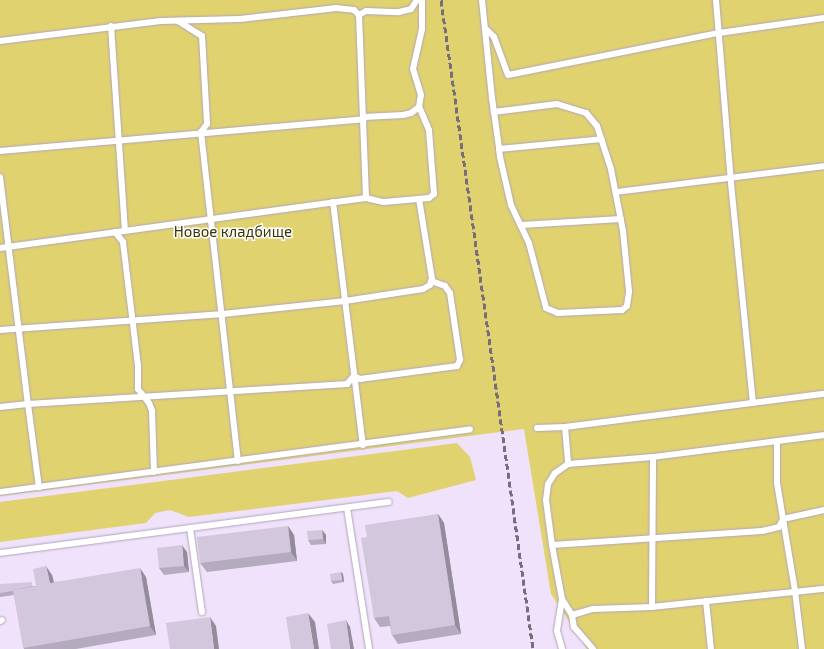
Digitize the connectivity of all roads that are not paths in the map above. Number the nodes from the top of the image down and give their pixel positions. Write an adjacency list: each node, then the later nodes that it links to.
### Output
1 (417, 0): 5 (lane)
2 (422, 0): 12 (lane)
3 (482, 0): 9 (lane)
4 (716, 0): 10 (lane)
5 (359, 14): 7 (lane); 14 (lane)
6 (824, 18): 10 (lane)
7 (178, 21): 8 (lane); 15 (lane)
8 (111, 26): 11 (lane); 17 (lane)
9 (485, 28): 10 (lane); 13 (lane)
10 (719, 33): 22 (lane)
11 (0, 41)
12 (419, 107): 14 (lane); 25 (lane)
13 (494, 112): 16 (lane); 18 (lane)
14 (364, 118): 15 (lane); 24 (lane)
15 (201, 132): 17 (lane); 27 (lane)
16 (602, 139): 18 (lane); 23 (lane)
17 (120, 140): 19 (lane); 30 (lane)
18 (499, 149): 29 (lane)
19 (0, 151)
20 (824, 166): 22 (lane)
21 (0, 177): 32 (lane)
22 (730, 179): 23 (lane); 44 (lane)
23 (616, 192): 28 (lane)
24 (366, 198): 25 (lane); 26 (lane)
25 (418, 198): 34 (lane)
26 (333, 202): 27 (lane); 35 (lane)
27 (212, 219): 30 (lane); 36 (lane)
28 (621, 219): 29 (lane); 29 (lane)
29 (521, 225)
30 (125, 231): 31 (lane)
31 (115, 232): 32 (lane); 37 (lane)
32 (10, 247): 33 (lane); 38 (lane)
33 (0, 248)
34 (431, 281): 35 (lane); 40 (lane)
35 (345, 301): 36 (lane); 40 (lane)
36 (223, 314): 37 (lane); 41 (lane)
37 (133, 320): 38 (lane); 43 (lane)
38 (19, 329): 39 (lane); 45 (lane)
39 (0, 330)
40 (354, 376): 41 (lane); 52 (lane)
41 (230, 391): 43 (lane); 54 (lane)
42 (824, 394): 44 (lane)
43 (142, 397): 45 (lane); 56 (lane)
44 (753, 403): 47 (lane)
45 (28, 404): 46 (lane); 57 (lane)
46 (0, 407)
47 (565, 427): 48 (lane); 55 (lane)
48 (537, 428)
49 (470, 429): 52 (lane)
50 (824, 435): 51 (lane)
51 (777, 441): 53 (lane); 62 (lane)
52 (363, 445): 54 (lane)
53 (653, 457): 55 (lane); 64 (lane)
54 (238, 461): 56 (lane)
55 (568, 464): 65 (lane)
56 (154, 472): 57 (lane)
57 (39, 487): 58 (lane)
58 (0, 492)
59 (389, 502): 60 (lane)
60 (347, 508): 63 (lane); 74 (lane)
61 (824, 510): 62 (lane)
62 (783, 519): 64 (lane); 68 (lane)
63 (190, 528): 66 (lane); 72 (lane)
64 (651, 540): 65 (lane); 71 (lane)
65 (552, 545): 69 (lane)
66 (0, 553)
67 (824, 589): 68 (lane)
68 (795, 591): 70 (lane); 78 (lane)
69 (562, 599): 73 (lane); 75 (lane)
70 (706, 601): 71 (lane); 77 (lane)
71 (652, 607): 73 (lane)
72 (202, 612)
73 (572, 615): 76 (lane)
74 (369, 649)
75 (562, 649)
76 (593, 649)
77 (711, 649)
78 (802, 649)

